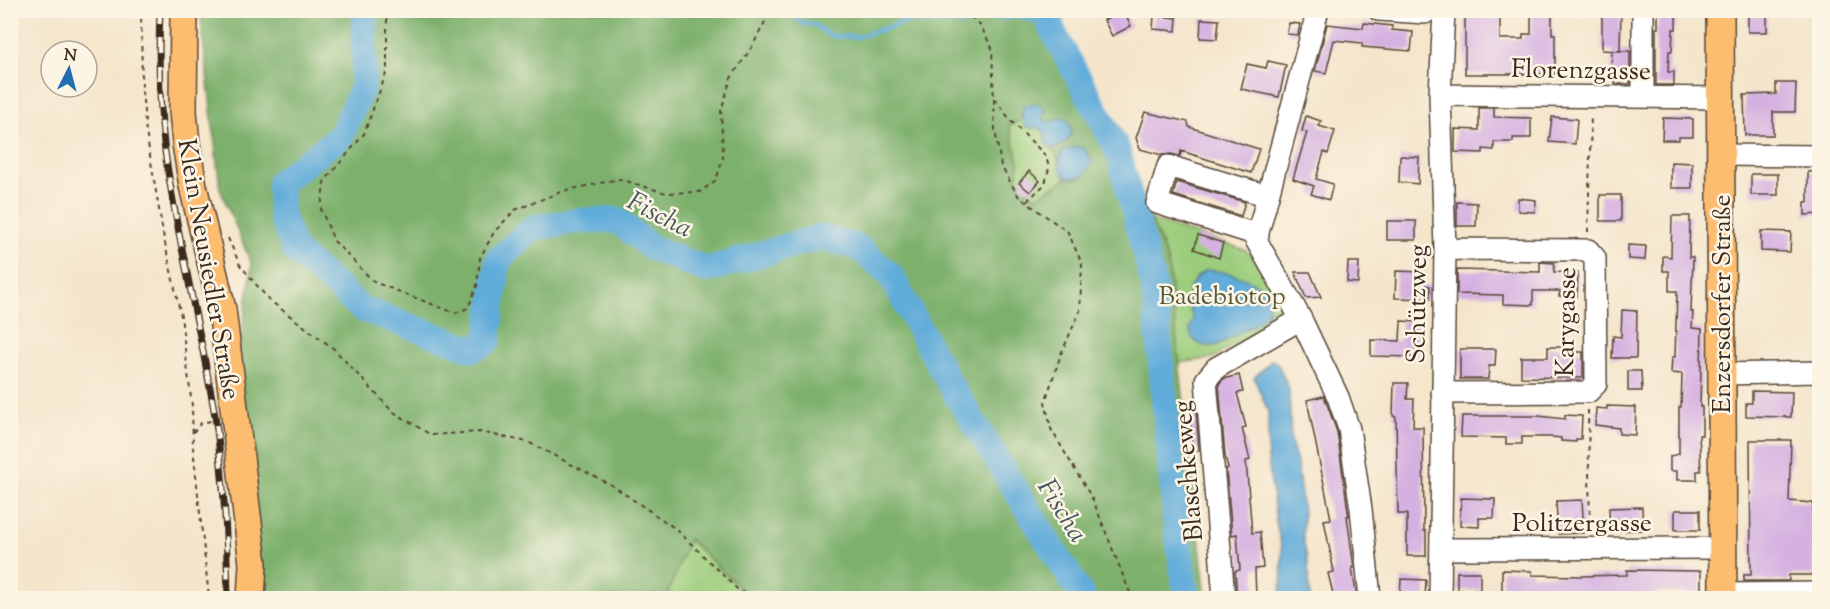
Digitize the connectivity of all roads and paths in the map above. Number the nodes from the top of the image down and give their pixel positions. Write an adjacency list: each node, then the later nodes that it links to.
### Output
1 (141, 10): 30 (path)
2 (184, 10): 29 (main road, Klein Neusiedler Straße)
3 (387, 10): 4 (path)
4 (771, 10)
5 (964, 10): 15 (path)
6 (1318, 10): 18 (street)
7 (1379, 10): 10 (street)
8 (1643, 10): 13 (street)
9 (1720, 10): 14 (main road, Enzersdorfer Straße)
10 (1434, 12): 11 (street, Schützweg)
11 (1440, 94): 12 (street, Florenzgasse); 22 (street, Schützweg)
12 (1591, 95): 13 (street, Florenzgasse); 23 (path)
13 (1643, 97): 14 (street, Florenzgasse)
14 (1721, 98): 16 (main road, Enzersdorfer Straße)
15 (995, 99): 19 (path); 19 (path)
16 (1721, 155): 17 (street); 26 (main road, Enzersdorfer Straße)
17 (1820, 156)
18 (1268, 196): 20 (street); 20 (street)
19 (1026, 202): 39 (path)
20 (1258, 235): 24 (street)
21 (227, 236): 38 (path)
22 (1445, 249): 23 (street, Karygasse); 28 (street, Schützweg)
23 (1588, 250): 27 (street, Karygasse)
24 (1303, 323): 40 (street, Blaschkeweg); 41 (street)
25 (1820, 372): 26 (street)
26 (1720, 374): 31 (main road, Enzersdorfer Straße)
27 (1588, 392): 28 (street, Karygasse); 33 (path)
28 (1442, 393): 32 (street, Schützweg)
29 (236, 418): 30 (path); 37 (main road, Klein Neusiedler Straße)
30 (193, 433): 36 (path)
31 (1722, 548): 33 (street, Politzergasse); 35 (main road, Enzersdorfer Straße)
32 (1441, 549): 33 (street, Politzergasse); 42 (street, Schützweg)
33 (1591, 549)
34 (1820, 593): 35 (street)
35 (1722, 596)
36 (208, 598)
37 (251, 598)
38 (754, 598)
39 (1132, 598)
40 (1224, 598)
41 (1370, 598)
42 (1440, 598)

